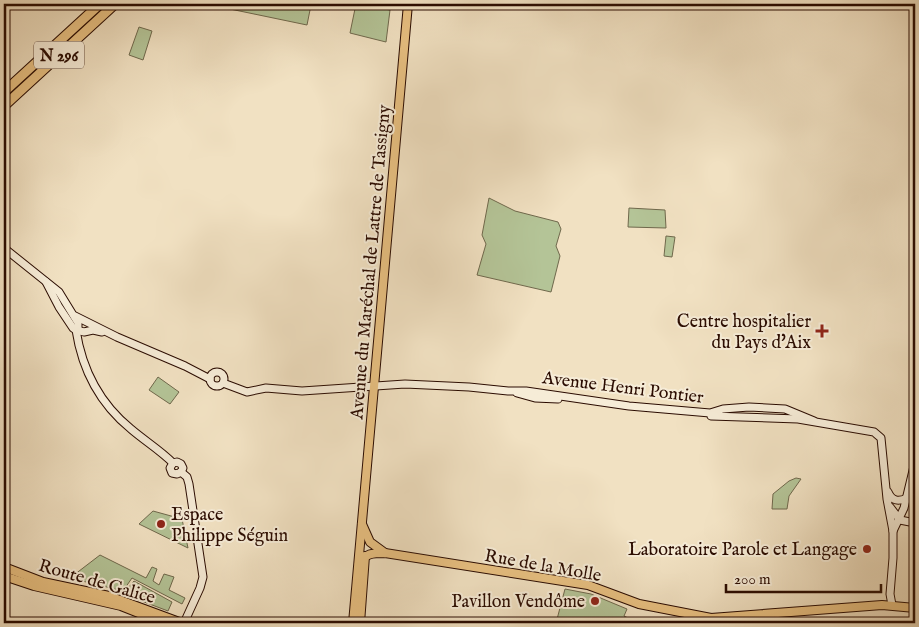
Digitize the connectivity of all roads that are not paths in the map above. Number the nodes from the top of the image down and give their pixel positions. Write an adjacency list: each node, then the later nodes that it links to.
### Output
1 (100, 4): 4 (highway, N 296)
2 (115, 4): 5 (highway, N 296)
3 (408, 4): 11 (main road, Avenue du Maréchal de Lattre de Tassigny)
4 (4, 92)
5 (4, 106)
6 (4, 248): 7 (street)
7 (60, 302): 8 (street); 9 (street)
8 (74, 316): 9 (street); 10 (street)
9 (77, 330): 10 (street); 29 (street)
10 (116, 336): 11 (street, Avenue Henri Pontier)
11 (374, 387): 13 (street, Avenue Henri Pontier); 18 (main road, Avenue du Maréchal de Lattre de Tassigny)
12 (915, 462): 14 (street)
13 (886, 489): 14 (street); 15 (street, Avenue Henri Pontier)
14 (907, 498): 16 (street)
15 (888, 505): 17 (street); 20 (street, Avenue Henri Pontier)
16 (904, 508): 17 (street); 19 (street)
17 (900, 520): 19 (street); 20 (street)
18 (361, 522): 21 (main road); 22 (main road, Avenue du Maréchal de Lattre de Tassigny); 23 (main road, Avenue du Maréchal de Lattre de Tassigny)
19 (912, 523)
20 (893, 531): 26 (street, Avenue Henri Pontier)
21 (385, 553): 22 (main road, Rue de la Molle); 26 (main road, Rue de la Molle)
22 (365, 556): 23 (main road); 31 (main road, Avenue du Maréchal de Lattre de Tassigny)
23 (358, 565): 30 (main road, Avenue du Maréchal de Lattre de Tassigny)
24 (4, 567): 29 (main road, Route de Galice)
25 (4, 576): 28 (main road, Route de Galice)
26 (892, 605): 27 (main road, Rue de la Molle)
27 (915, 608)
28 (164, 623)
29 (183, 623)
30 (353, 623)
31 (360, 623)

